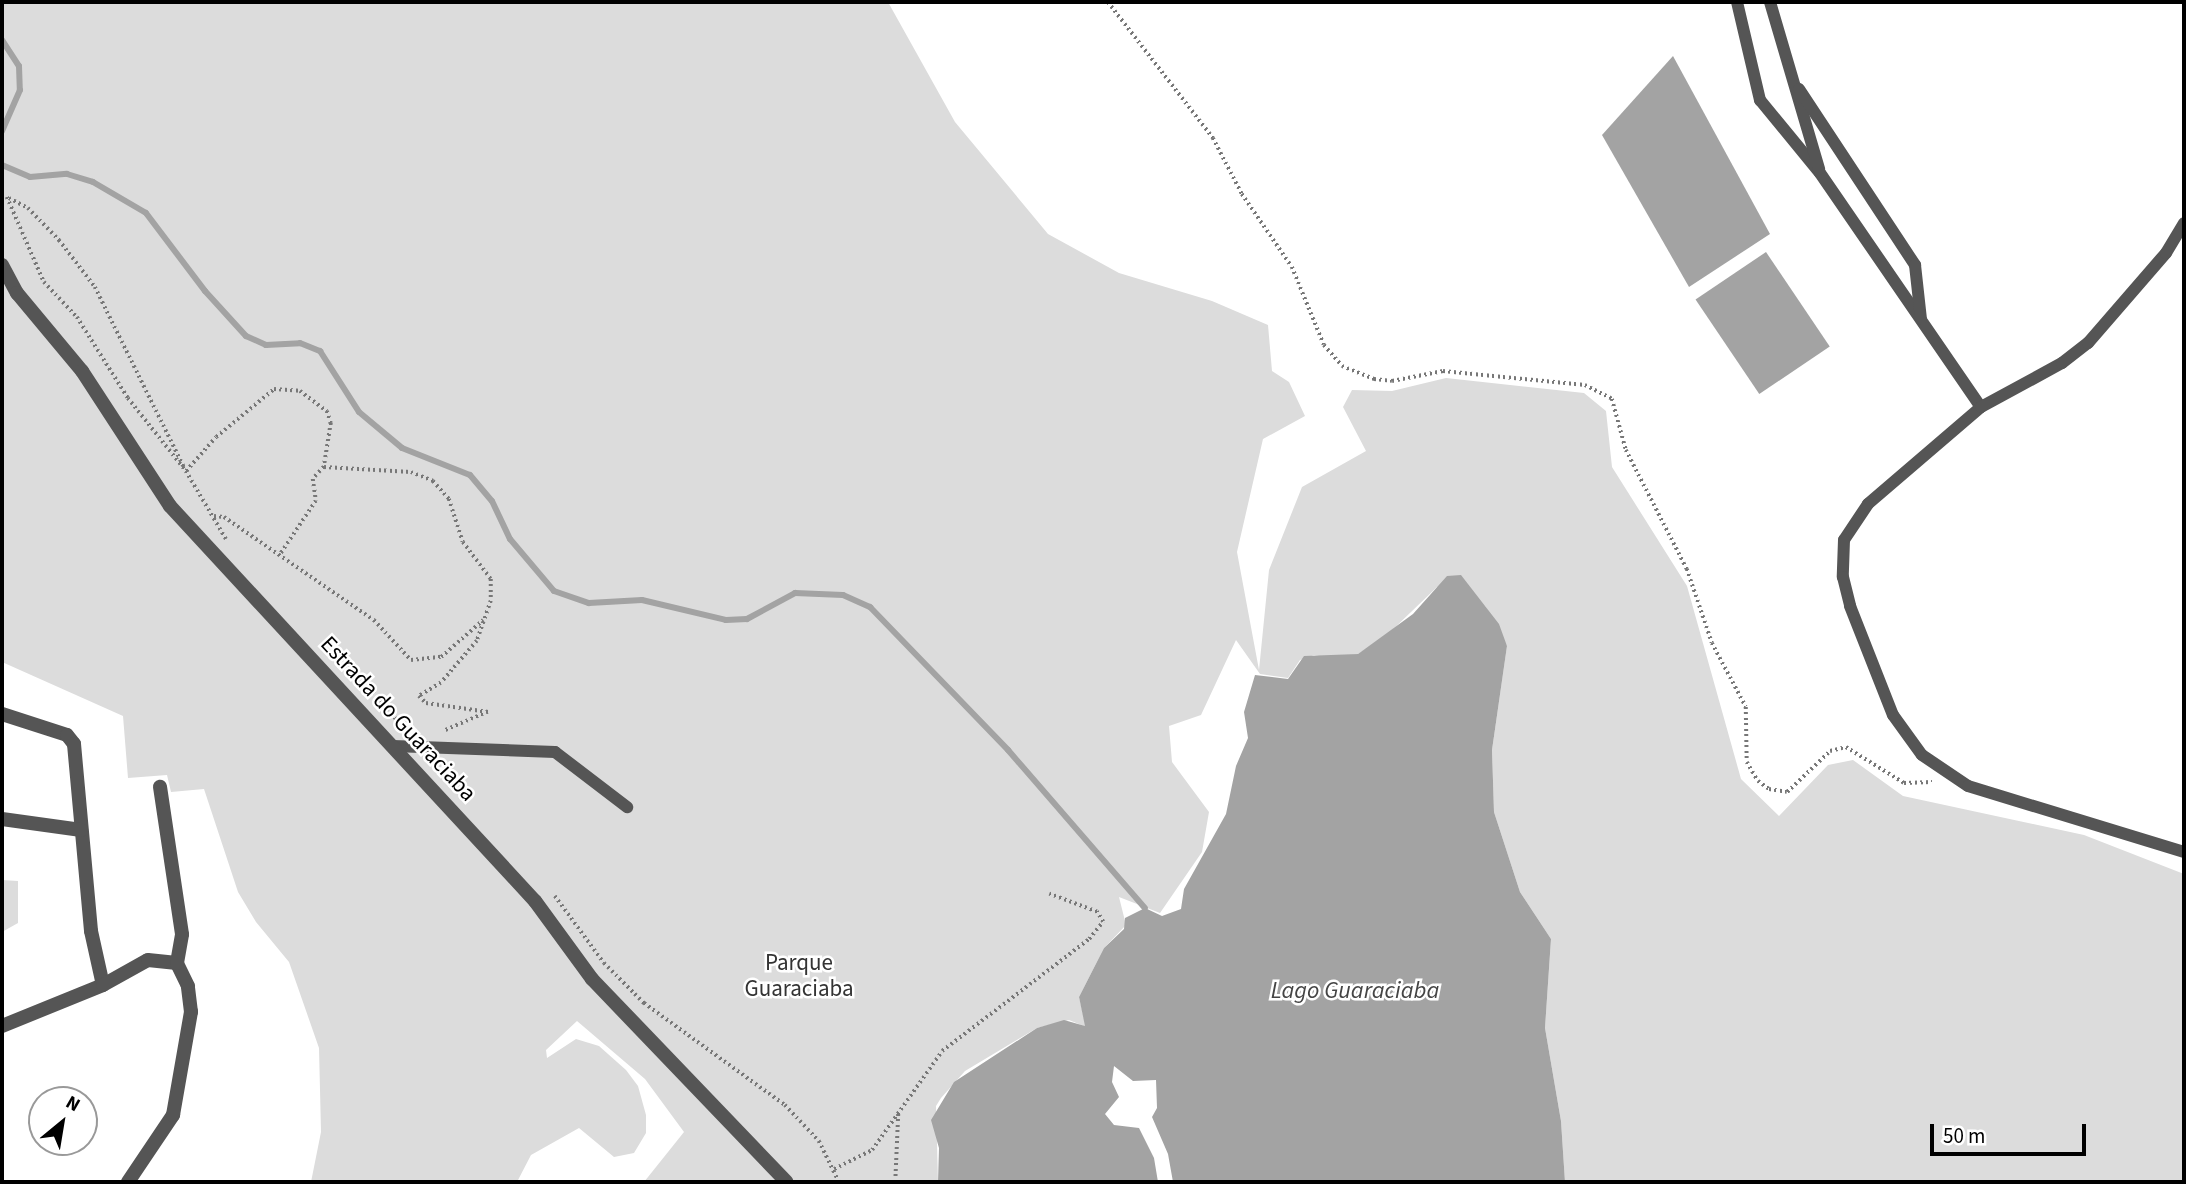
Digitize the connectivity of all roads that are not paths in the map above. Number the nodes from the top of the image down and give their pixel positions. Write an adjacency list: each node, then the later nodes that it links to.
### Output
1 (1737, 2): 4 (lane)
2 (1770, 2): 3 (lane)
3 (1799, 89): 4 (lane); 7 (lane)
4 (1820, 173): 7 (lane)
5 (2184, 223): 8 (lane)
6 (2, 265): 10 (street, Estrada do Guaraciaba)
7 (1921, 319): 8 (lane)
8 (1981, 407): 15 (lane)
9 (2, 714): 14 (street)
10 (393, 746): 12 (lane); 20 (street, Estrada do Guaraciaba)
11 (160, 788): 16 (street)
12 (627, 807)
13 (2, 819): 14 (street)
14 (81, 830): 17 (street)
15 (2184, 852)
16 (177, 963): 17 (street); 19 (street)
17 (103, 985): 18 (street)
18 (2, 1026)
19 (128, 1182)
20 (787, 1182)

